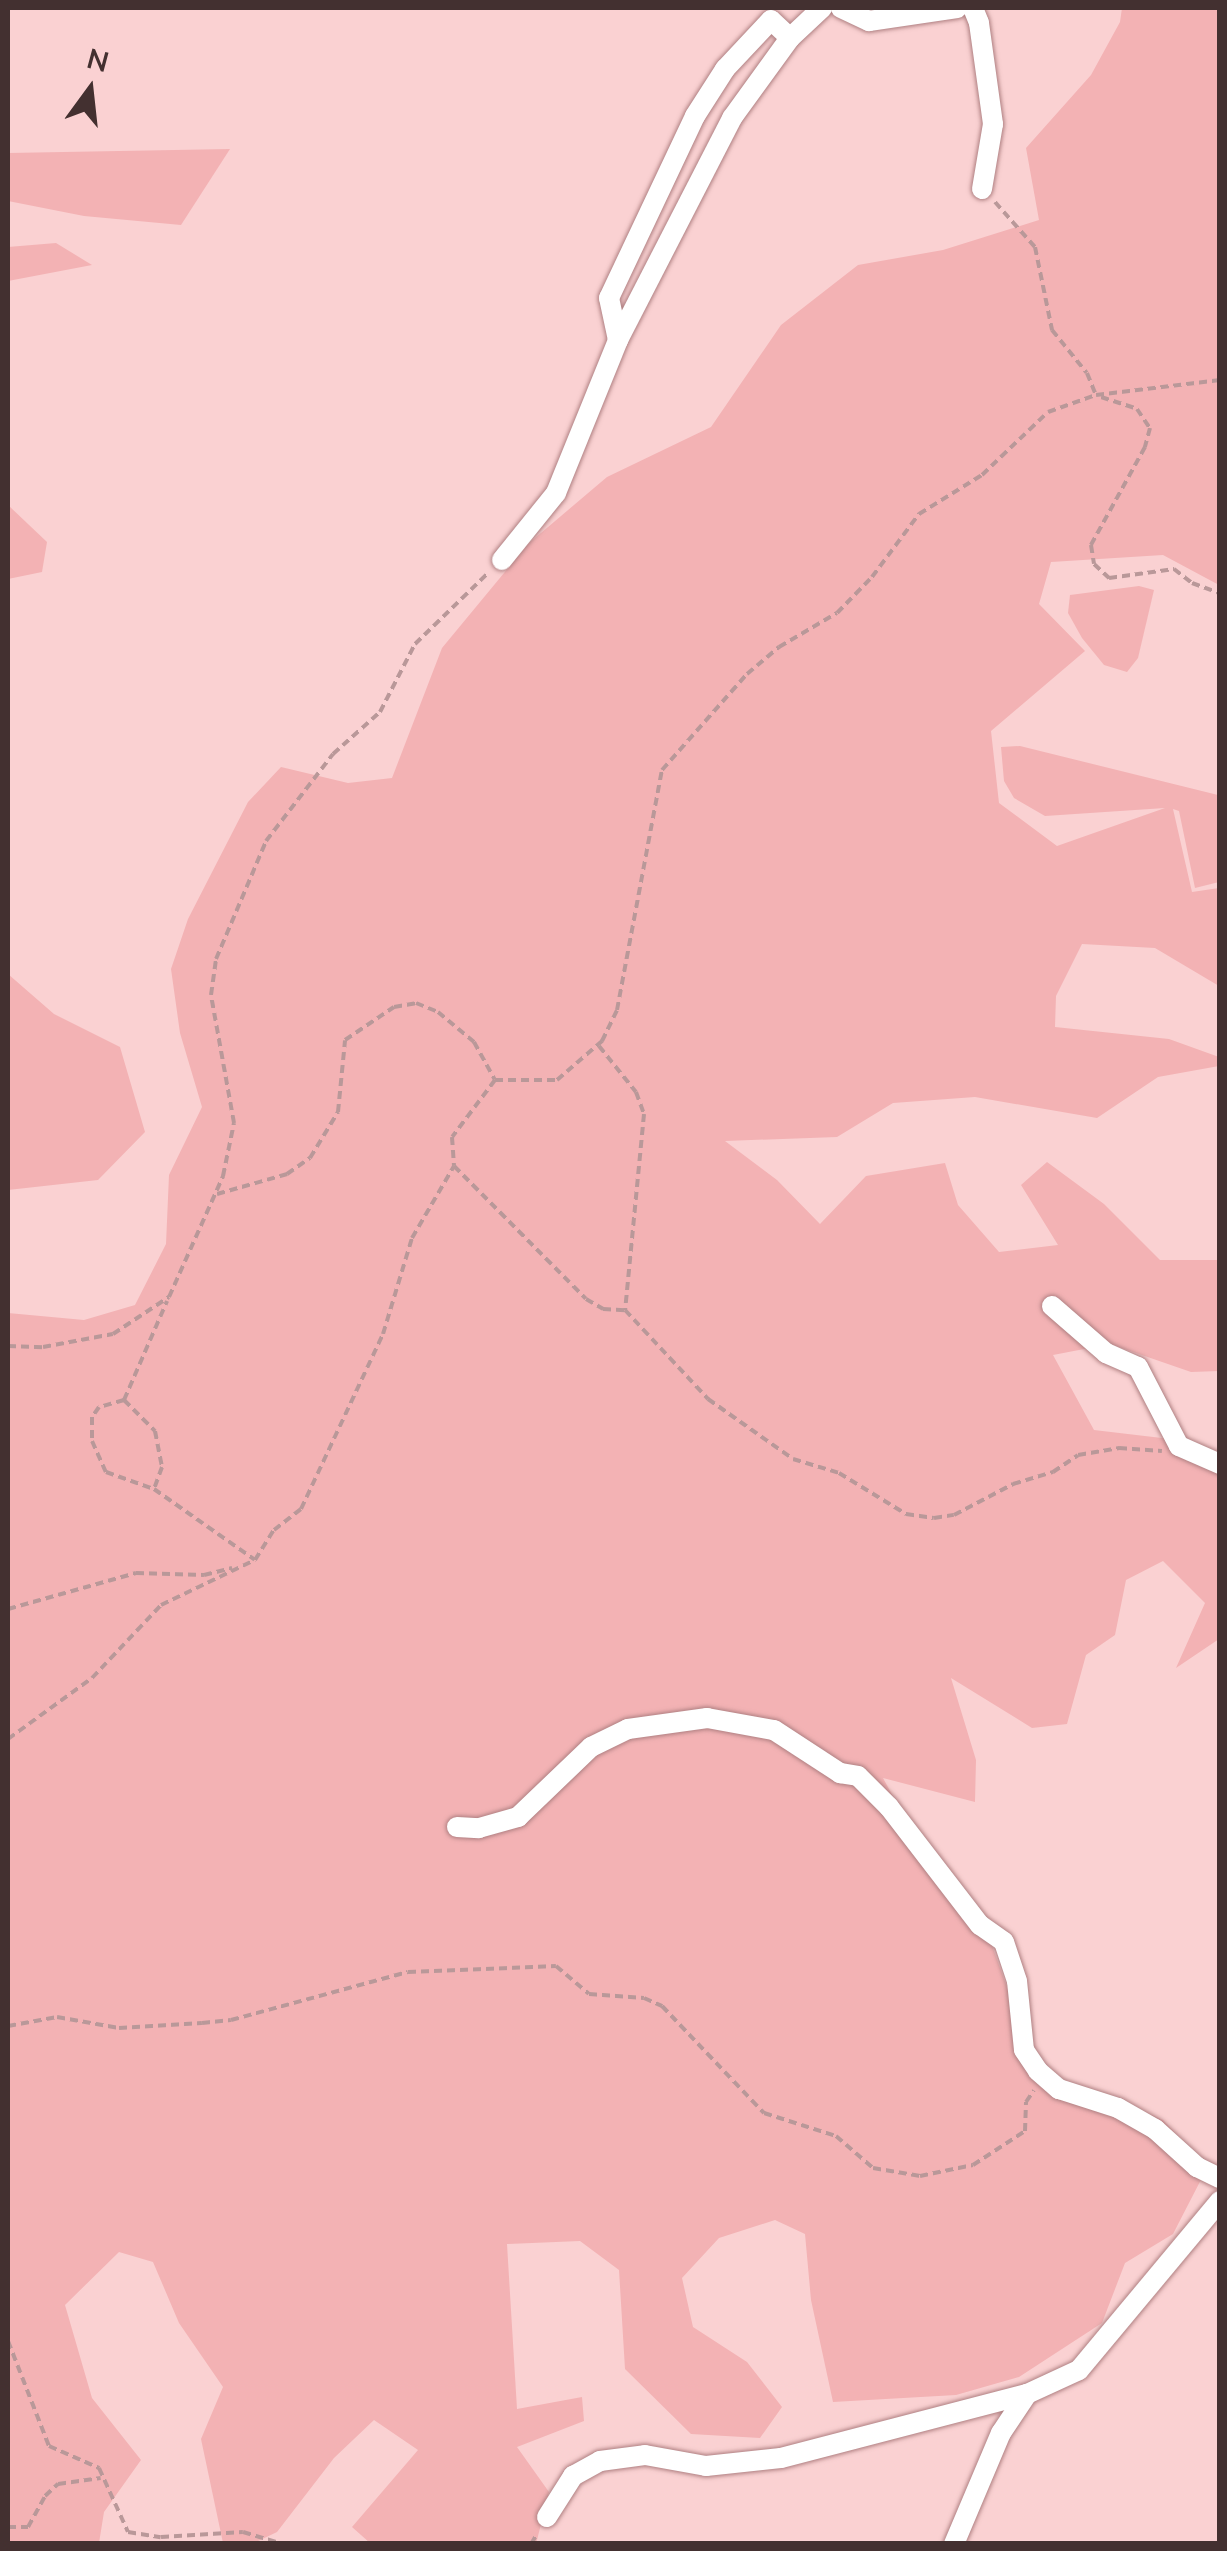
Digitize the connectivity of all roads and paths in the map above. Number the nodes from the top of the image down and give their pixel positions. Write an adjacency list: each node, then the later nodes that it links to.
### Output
1 (822, 8): 6 (street)
2 (841, 8): 3 (street)
3 (957, 8)
4 (973, 8): 7 (street)
5 (772, 12): 6 (street); 8 (street)
6 (790, 38): 8 (street)
7 (982, 189): 10 (path)
8 (618, 340): 11 (street)
9 (1220, 380): 10 (path)
10 (1096, 395): 12 (path); 13 (path)
11 (502, 560): 16 (path)
12 (1220, 593)
13 (599, 1046): 14 (path); 19 (path)
14 (496, 1080): 15 (path); 16 (path)
15 (454, 1166): 19 (path); 25 (path)
16 (216, 1194): 17 (path)
17 (169, 1297): 20 (path); 21 (path)
18 (1052, 1306): 23 (street)
19 (625, 1310): 22 (path)
20 (8, 1346)
21 (124, 1400): 24 (path); 24 (path)
22 (1177, 1454)
23 (1220, 1464)
24 (154, 1490): 25 (path)
25 (255, 1560): 26 (path); 27 (path)
26 (8, 1609)
27 (8, 1739)
28 (458, 1827): 30 (street)
29 (8, 2026): 30 (path)
30 (1044, 2076): 31 (street)
31 (1220, 2178)
32 (1220, 2202): 34 (street)
33 (8, 2341): 35 (path)
34 (1027, 2394): 36 (street); 39 (street)
35 (102, 2478): 37 (path); 38 (path)
36 (547, 2517)
37 (8, 2527)
38 (283, 2544)
39 (954, 2544)

